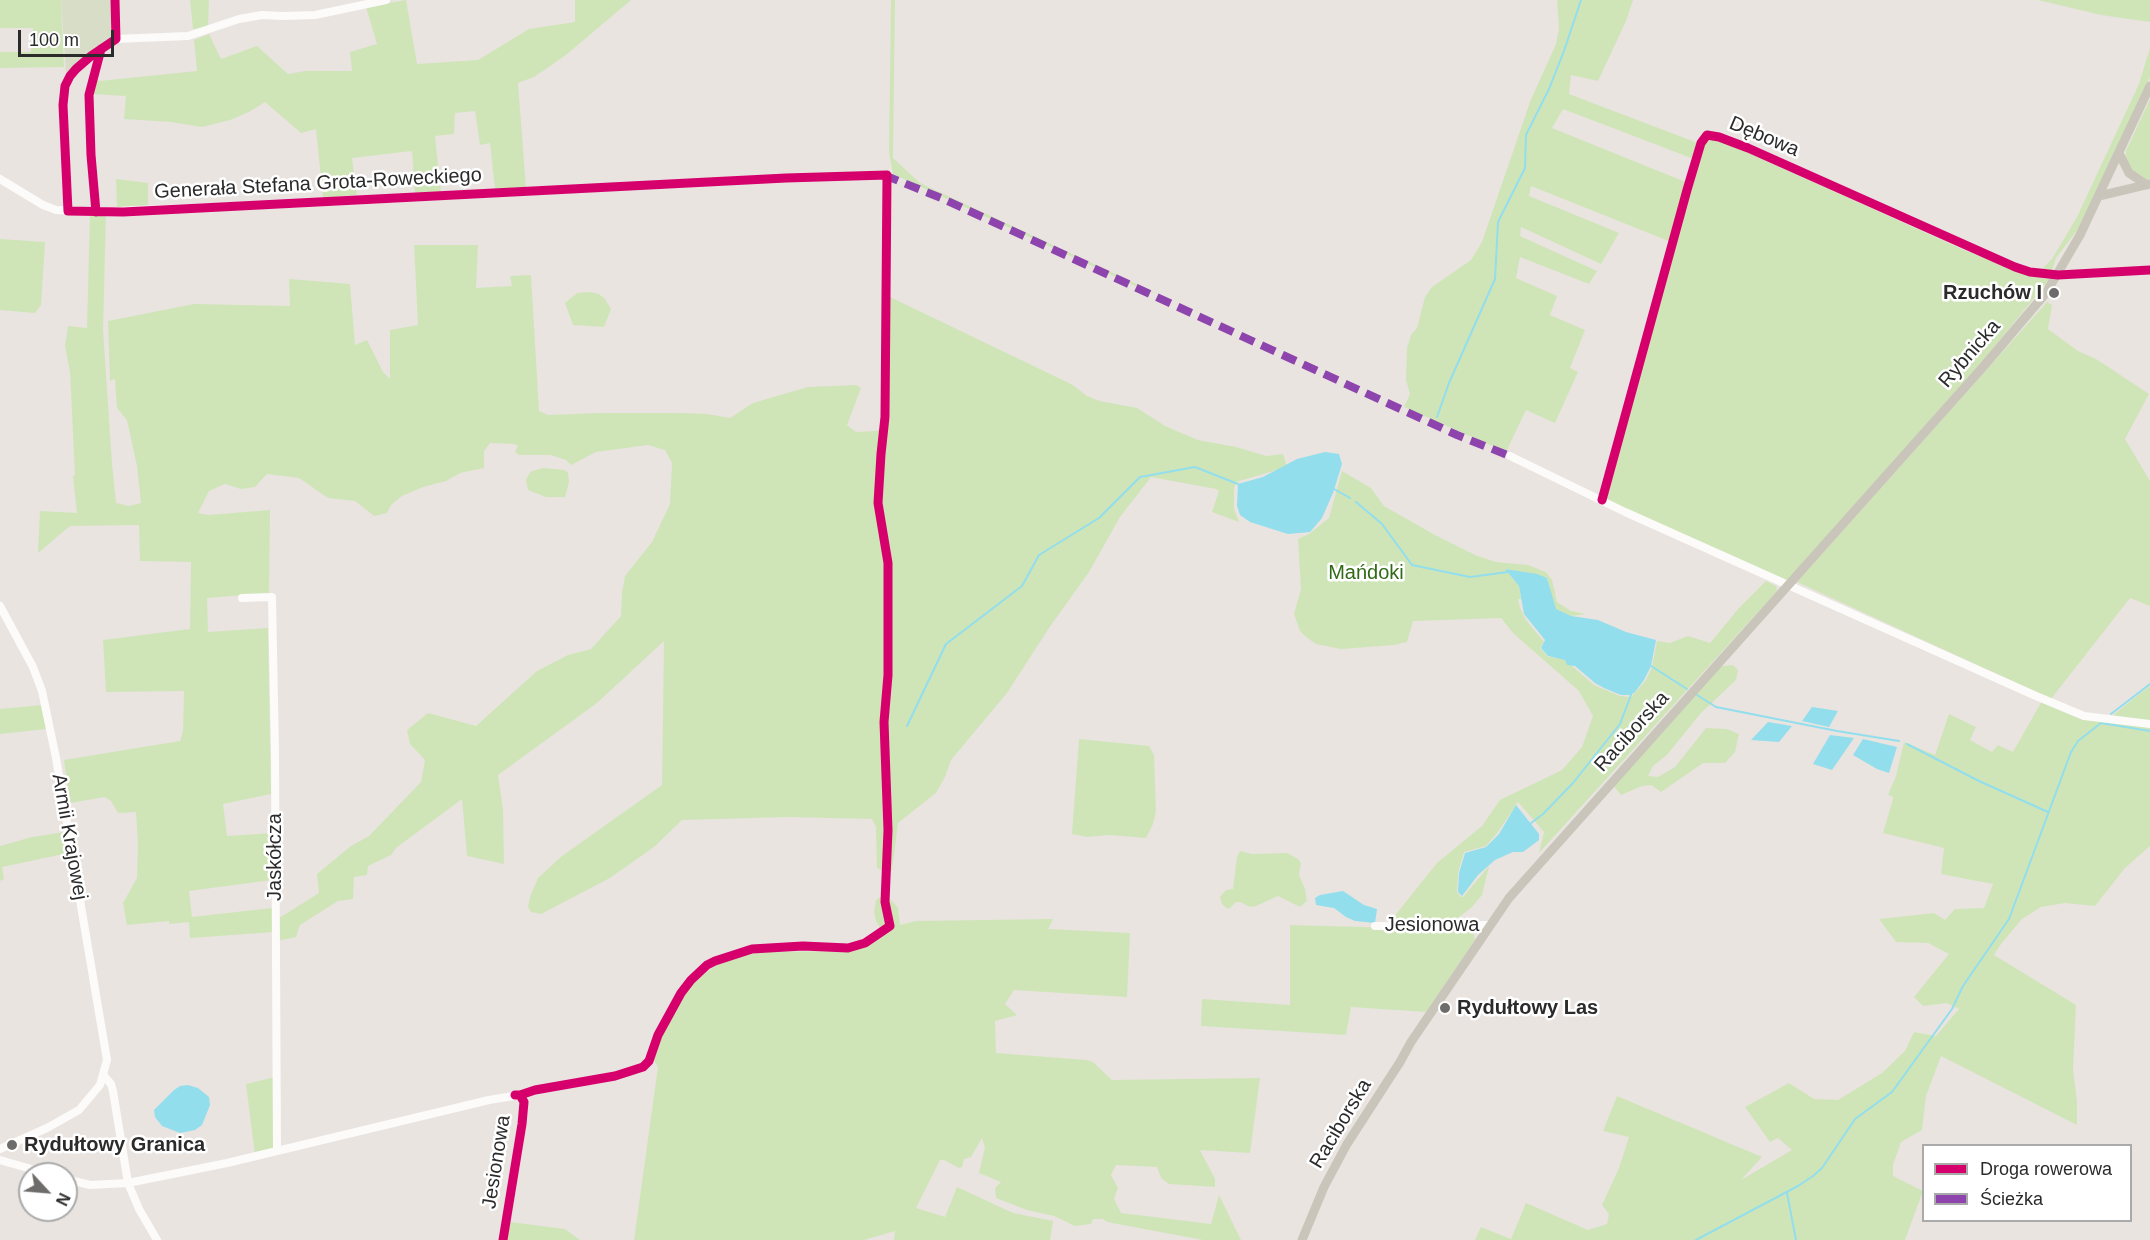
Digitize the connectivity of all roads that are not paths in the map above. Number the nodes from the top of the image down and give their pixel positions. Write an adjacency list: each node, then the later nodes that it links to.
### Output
1 (115, 0): 3 (street)
2 (387, 0): 3 (street)
3 (116, 39): 10 (street)
4 (2150, 86): 5 (main road, Rybnicka)
5 (2119, 153): 7 (main road); 9 (main road, Rybnicka)
6 (0, 179): 10 (street, Generała Stefana Grota-Roweckiego)
7 (2148, 184): 9 (main road)
8 (570, 189): 10 (street, Generała Stefana Grota-Roweckiego)
9 (2099, 196): 12 (main road, Rybnicka)
10 (68, 211)
11 (2150, 270): 12 (street)
12 (2058, 275): 14 (street, Dębowa); 15 (main road, Rybnicka)
13 (1510, 456): 14 (street)
14 (1602, 500): 15 (street)
15 (1788, 584): 18 (street); 19 (main road, Raciborska)
16 (242, 598): 23 (street, Jaskółcza)
17 (0, 606): 21 (street, Armii Krajowej)
18 (2150, 724)
19 (1490, 925): 20 (street, Jesionowa); 30 (main road, Raciborska)
20 (1375, 926)
21 (104, 1076): 22 (street); 27 (street)
22 (0, 1149)
23 (277, 1150): 27 (street, Jesionowa); 29 (street, Jesionowa)
24 (0, 1160): 25 (street)
25 (18, 1165)
26 (78, 1182): 27 (street, Jesionowa)
27 (128, 1183): 28 (street)
28 (157, 1240)
29 (503, 1240)
30 (1302, 1240)

